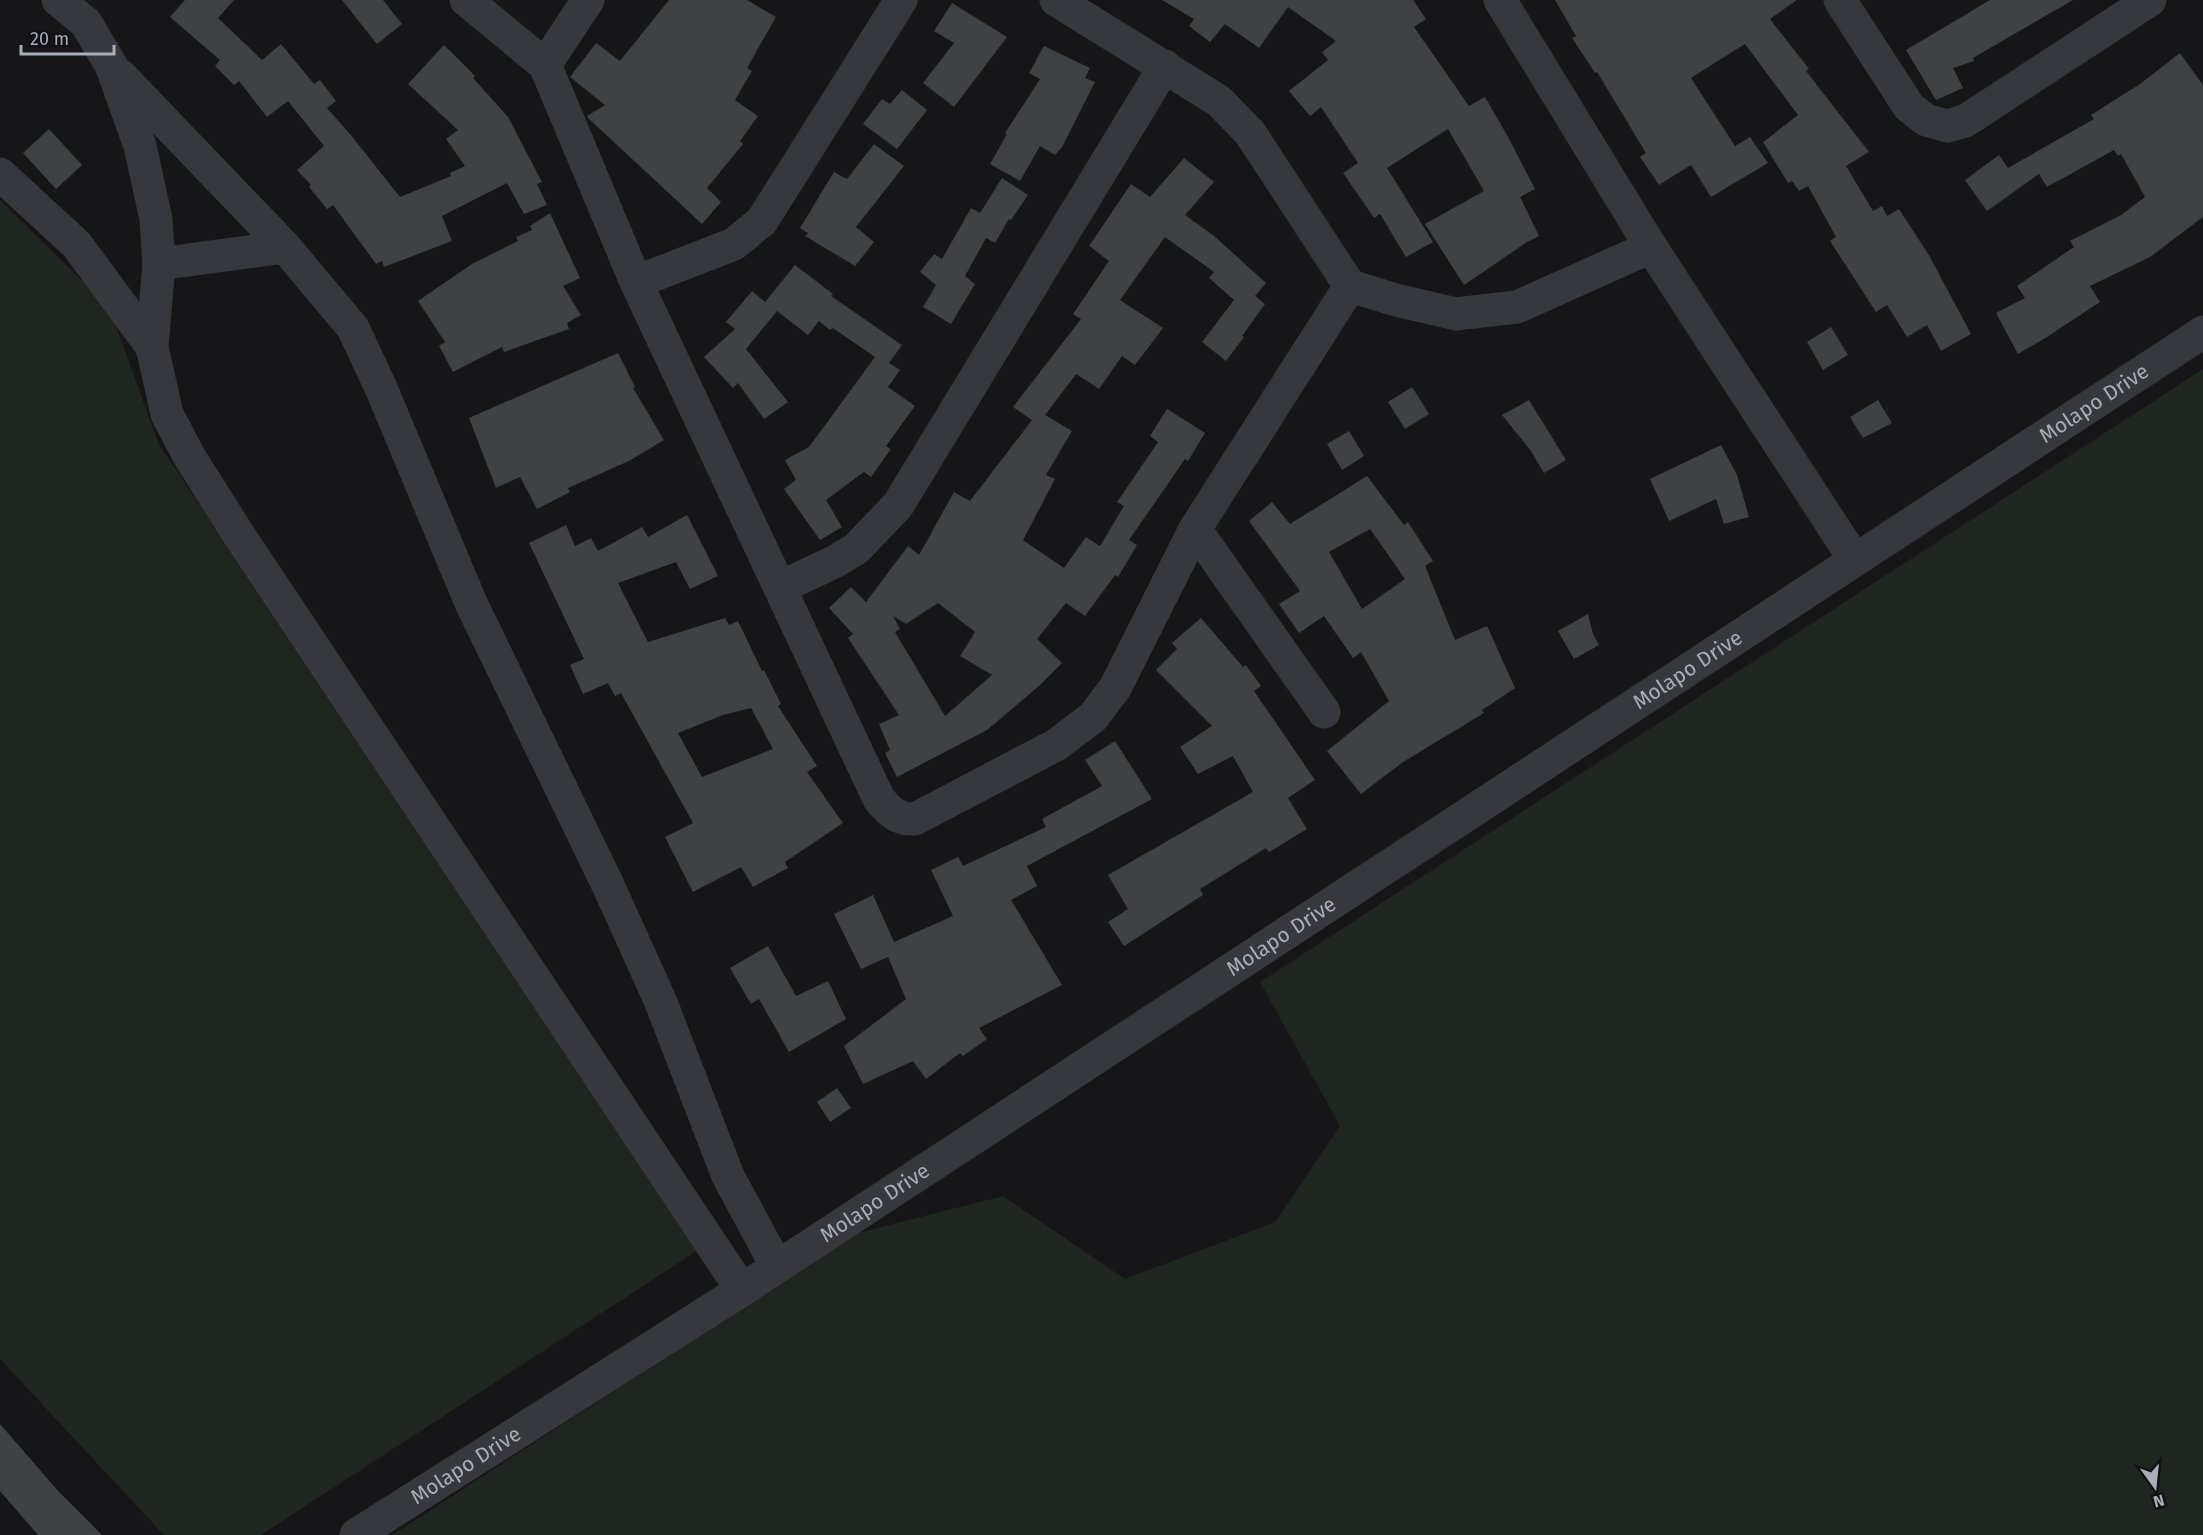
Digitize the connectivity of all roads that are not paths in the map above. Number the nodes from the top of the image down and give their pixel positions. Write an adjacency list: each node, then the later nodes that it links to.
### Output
1 (58, 0): 9 (street)
2 (466, 0): 10 (street)
3 (588, 0): 10 (street)
4 (901, 0): 16 (street)
5 (1056, 0): 11 (street)
6 (1500, 0): 14 (street)
7 (1840, 0): 8 (street)
8 (2150, 0)
9 (111, 65): 13 (street); 15 (street)
10 (545, 65): 16 (street)
11 (1165, 66): 17 (street); 22 (street)
12 (0, 174): 19 (street)
13 (285, 247): 15 (street); 24 (street)
14 (1650, 247): 17 (street); 21 (street)
15 (159, 264): 19 (street)
16 (636, 282): 22 (street)
17 (1350, 286): 20 (street)
18 (2203, 332): 21 (street, Molapo Drive)
19 (152, 347): 25 (street)
20 (1195, 529): 22 (street); 23 (street)
21 (1855, 560): 24 (street, Molapo Drive)
22 (781, 587)
23 (1324, 712)
24 (777, 1267): 25 (street, Molapo Drive)
25 (742, 1290): 26 (street, Molapo Drive)
26 (356, 1535)

